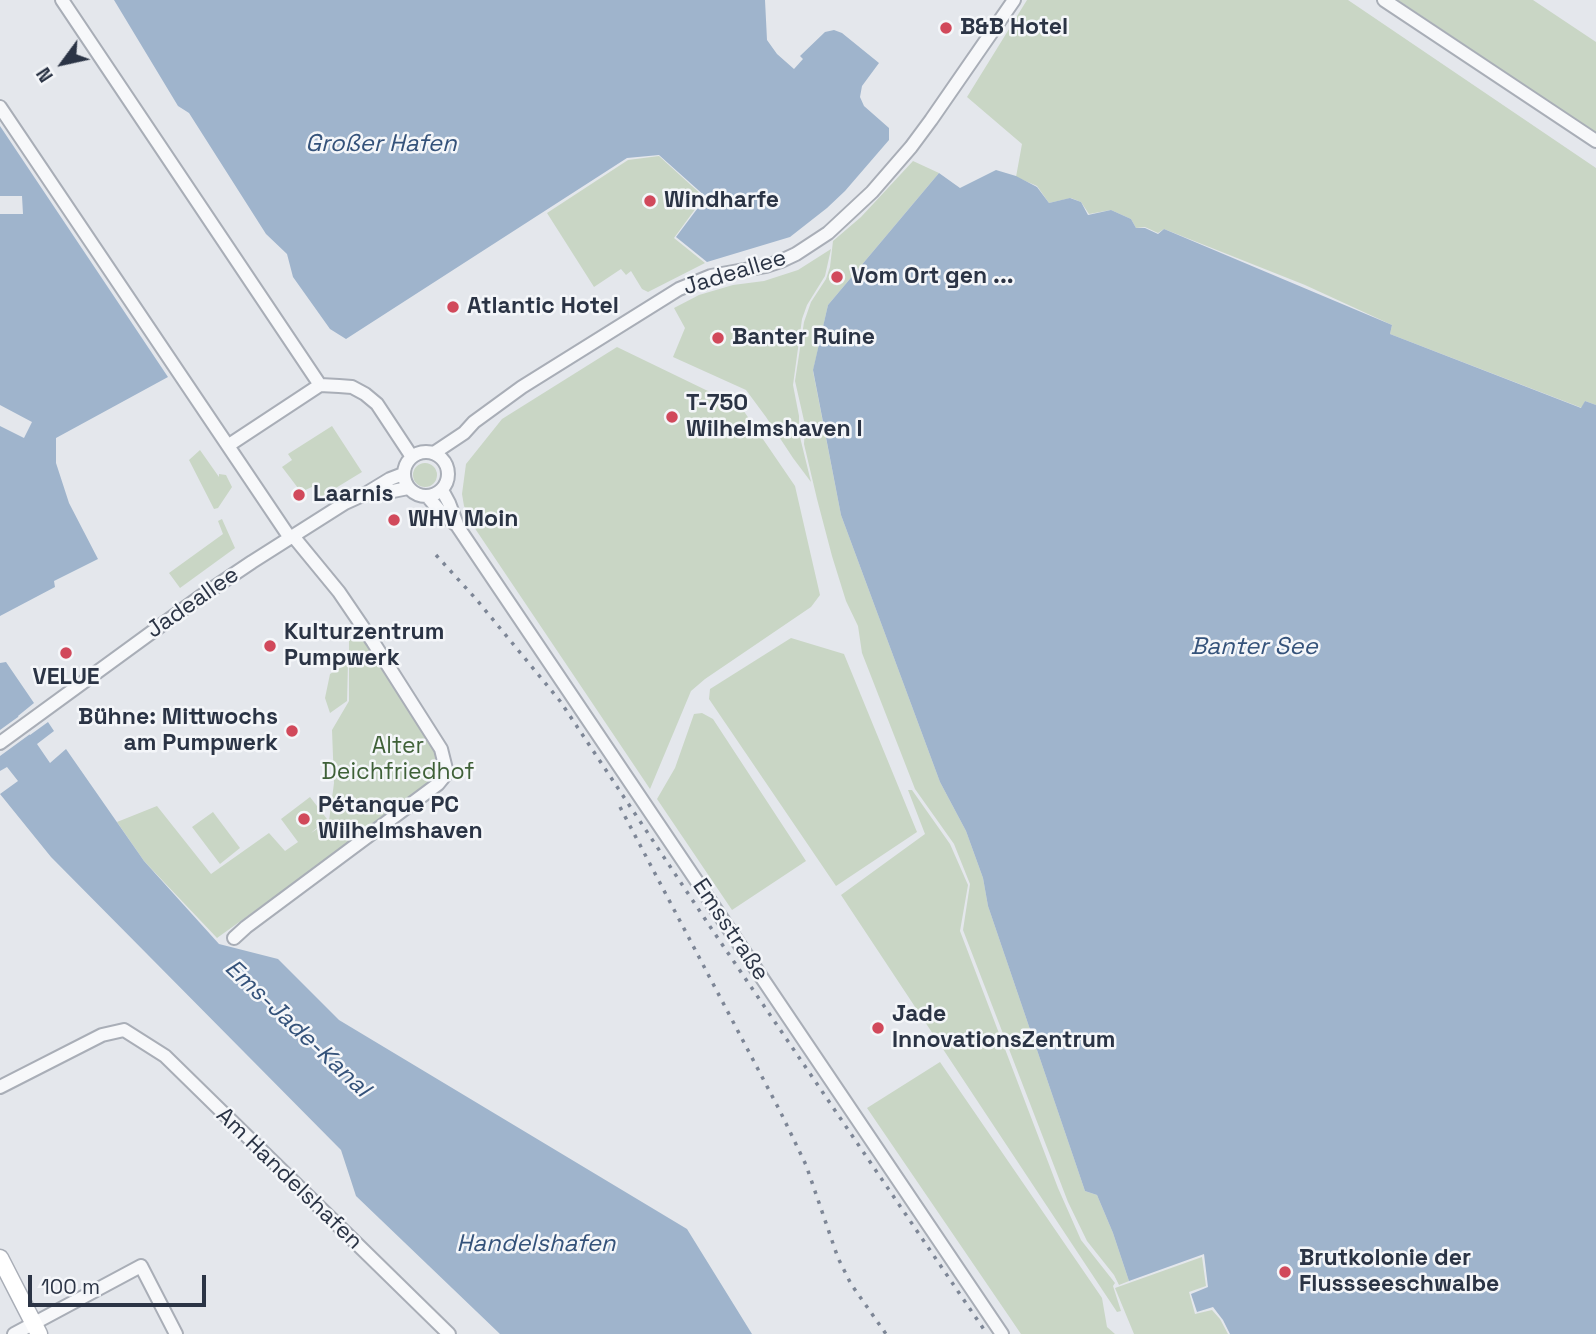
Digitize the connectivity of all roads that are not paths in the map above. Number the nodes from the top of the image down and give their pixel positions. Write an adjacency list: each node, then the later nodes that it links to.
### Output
1 (62, 0): 6 (street)
2 (1014, 0): 7 (street, Jadeallee)
3 (1384, 0): 5 (street)
4 (0, 107): 8 (street)
5 (1596, 141)
6 (320, 385): 8 (street); 10 (street)
7 (464, 433): 9 (street, Jadeallee); 11 (street, Jadeallee)
8 (229, 445): 18 (street)
9 (433, 453): 10 (street); 11 (street)
10 (412, 457): 12 (street)
11 (446, 464): 14 (street)
12 (403, 474): 13 (street); 15 (street, Jadeallee)
13 (408, 488): 15 (street, Jadeallee); 16 (street)
14 (442, 490): 16 (street); 17 (street, Emsstraße)
15 (367, 493): 18 (street, Jadeallee)
16 (428, 497): 17 (street, Emsstraße)
17 (458, 527): 27 (street, Emsstraße)
18 (292, 537): 19 (street, Jadeallee); 20 (street)
19 (0, 743)
20 (234, 938)
21 (0, 1087): 26 (street, Am Handelshafen)
22 (0, 1258): 23 (street)
23 (36, 1329): 24 (street); 25 (street)
24 (14, 1334)
25 (176, 1334)
26 (449, 1334)
27 (1002, 1334)

